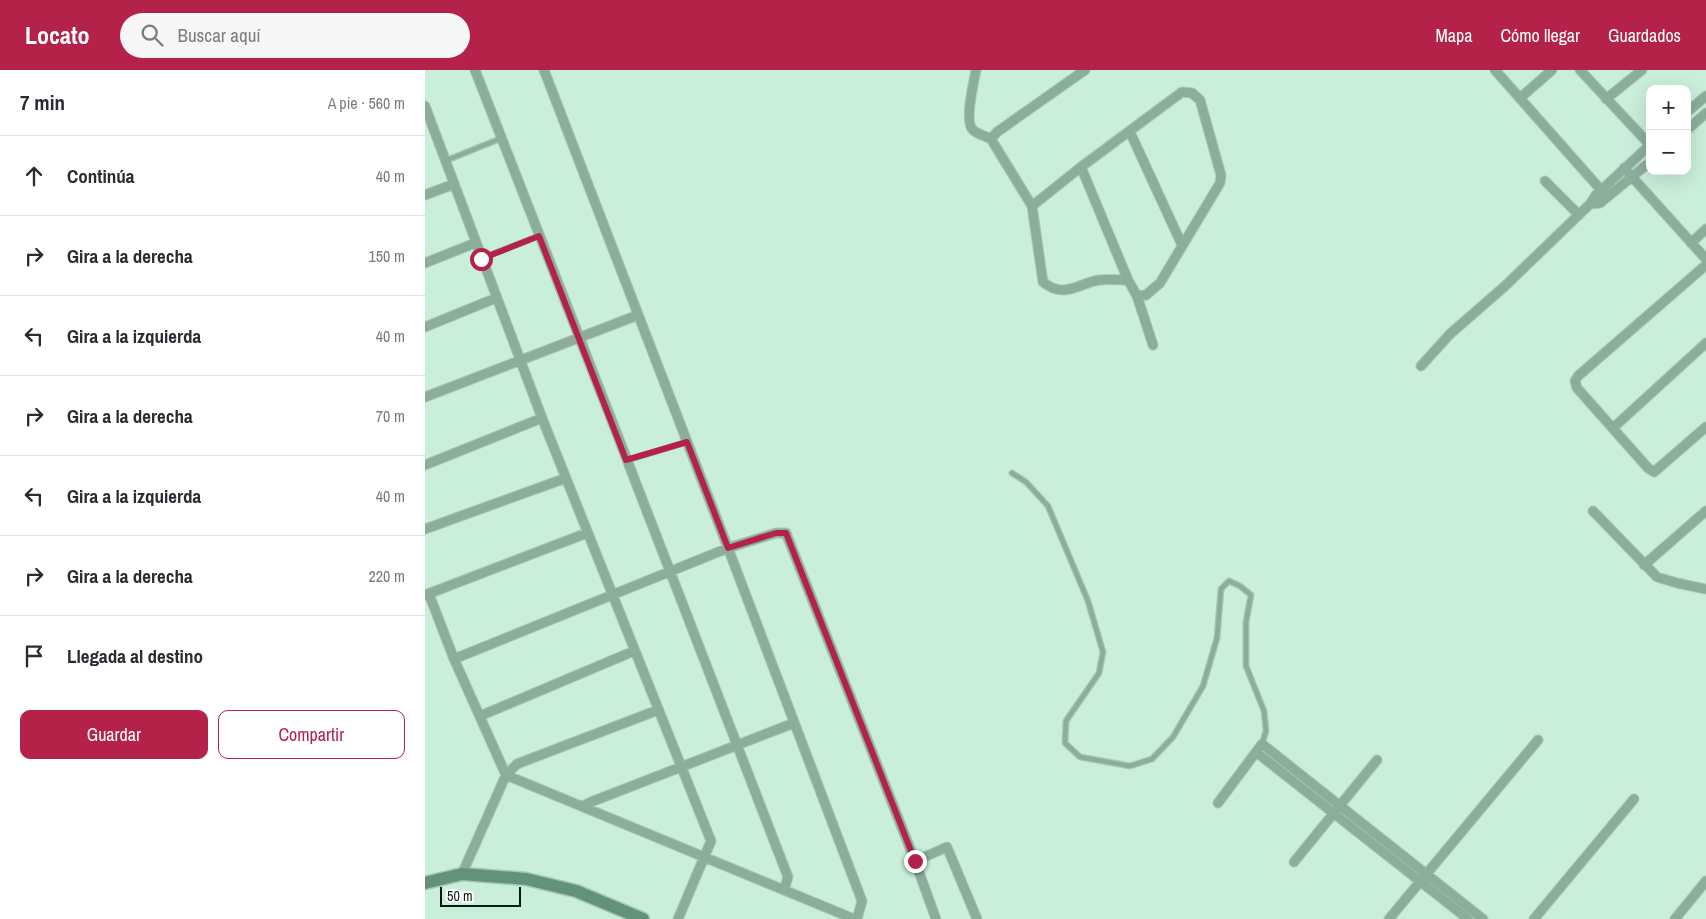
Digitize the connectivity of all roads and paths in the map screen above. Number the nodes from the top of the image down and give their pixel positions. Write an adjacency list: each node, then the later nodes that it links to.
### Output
1 (475, 70): 17 (street)
2 (543, 70): 45 (street)
3 (976, 70): 18 (street)
4 (1085, 70): 18 (street)
5 (1495, 70): 10 (street)
6 (1552, 70): 10 (street)
7 (1580, 70): 11 (street)
8 (1641, 70): 11 (street)
9 (1706, 96): 13 (street)
10 (1520, 98): 28 (street)
11 (1606, 99): 19 (street)
12 (425, 106): 21 (street)
13 (1691, 109)
14 (1706, 113): 15 (street)
15 (1691, 126)
16 (1131, 132): 23 (street); 37 (street); 37 (street)
17 (501, 138): 21 (lane); 34 (street)
18 (991, 139): 31 (street)
19 (1646, 141)
20 (1646, 149): 24 (street)
21 (445, 160): 27 (street)
22 (1646, 165): 25 (street)
23 (1081, 167): 31 (street); 42 (street)
24 (1624, 168): 25 (street); 28 (street)
25 (1631, 176): 30 (street); 36 (street)
26 (1545, 181): 32 (street)
27 (454, 184): 29 (street); 35 (street)
28 (1601, 190): 30 (street)
29 (425, 195)
30 (1590, 204): 32 (street)
31 (1032, 206): 42 (street)
32 (1579, 215): 51 (street)
33 (1706, 229): 36 (street)
34 (539, 236): 38 (lane); 47 (street)
35 (475, 243): 38 (street); 40 (street)
36 (1691, 243): 39 (street)
37 (1182, 245): 43 (street)
38 (481, 259): 44 (street)
39 (1706, 259)
40 (425, 262)
41 (1706, 264): 55 (street)
42 (1127, 280): 43 (street)
43 (1137, 296): 49 (street)
44 (496, 298): 46 (street); 50 (street)
45 (638, 315): 47 (street); 56 (street)
46 (425, 327)
47 (579, 337): 50 (street); 57 (street)
48 (1706, 342): 55 (street)
49 (1153, 345)
50 (519, 360): 52 (street); 53 (street)
51 (1421, 366)
52 (425, 397)
53 (542, 418): 58 (street); 60 (street)
54 (1706, 427): 55 (street)
55 (1613, 428)
56 (687, 442): 57 (lane); 65 (street)
57 (626, 460): 67 (street)
58 (425, 465)
59 (1012, 472): 78 (lane)
60 (566, 478): 63 (street); 64 (street)
61 (1593, 511): 66 (street)
62 (1706, 511): 66 (street)
63 (425, 529)
64 (587, 533): 69 (street); 70 (street)
65 (728, 548): 67 (street); 75 (street); 88 (street)
66 (1644, 565): 68 (street)
67 (671, 572): 70 (street); 77 (street)
68 (1706, 589)
69 (427, 595): 72 (street)
70 (612, 596): 71 (street); 72 (street)
71 (634, 651): 73 (street); 74 (street)
72 (455, 659): 74 (street)
73 (658, 710): 80 (street); 81 (street)
74 (480, 716): 81 (street)
75 (794, 722): 77 (street); 97 (street)
76 (1538, 740): 91 (street)
77 (737, 745): 80 (street); 94 (street)
78 (1259, 748): 83 (street); 85 (street); 86 (street)
79 (1377, 760): 85 (street)
80 (681, 767): 84 (street); 87 (street)
81 (506, 774): 84 (street); 90 (street)
82 (1634, 799): 103 (street)
83 (1218, 803)
84 (583, 806): 87 (street)
85 (1340, 806): 86 (street); 91 (street)
86 (1334, 813): 89 (street); 91 (street)
87 (705, 857): 94 (street); 96 (street)
88 (915, 861): 98 (street); 99 (street)
89 (1294, 862)
90 (462, 874): 93 (main road); 95 (main road)
91 (1423, 878): 100 (street); 101 (street); 102 (street)
92 (1706, 881): 104 (street)
93 (425, 883)
94 (784, 890): 97 (street)
95 (643, 919)
96 (678, 919)
97 (856, 919)
98 (936, 919)
99 (977, 919)
100 (1389, 919)
101 (1468, 919)
102 (1483, 919)
103 (1534, 919)
104 (1675, 919)

